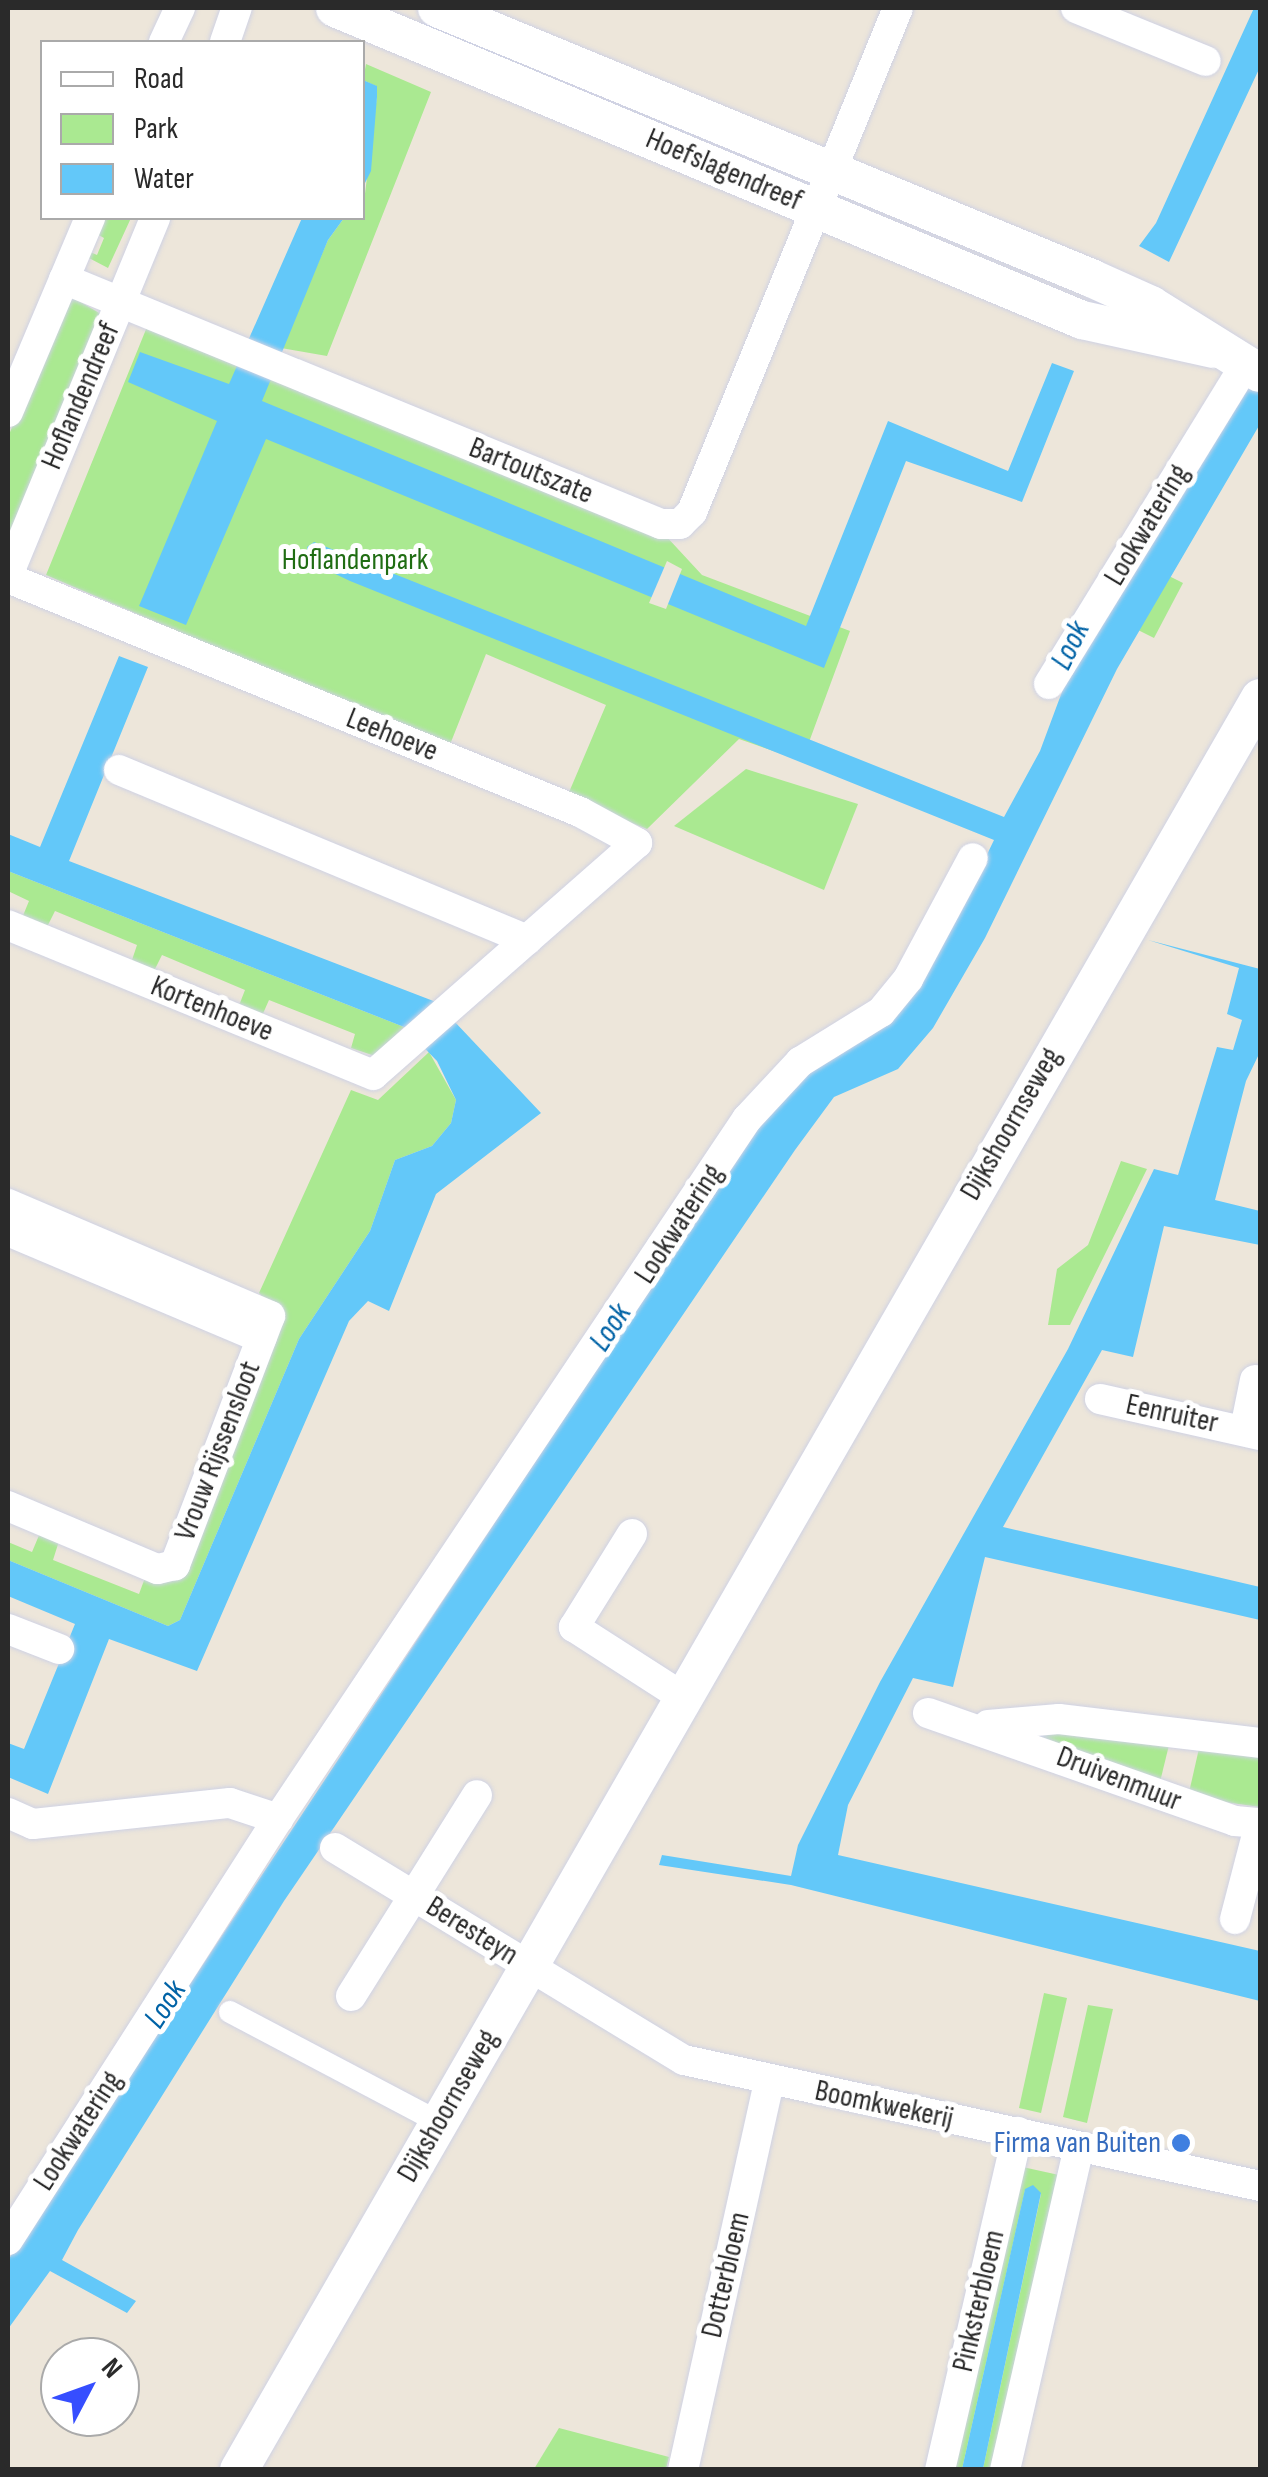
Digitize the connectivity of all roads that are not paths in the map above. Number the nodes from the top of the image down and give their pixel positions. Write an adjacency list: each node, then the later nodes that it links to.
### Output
1 (180, 8): 8 (street)
2 (237, 8): 9 (street)
3 (334, 8): 12 (street, Hoefslagendreef)
4 (437, 8): 11 (street, Hoefslagendreef)
5 (898, 8): 11 (street)
6 (1076, 8): 7 (street)
7 (1107, 13): 10 (street)
8 (165, 40)
9 (226, 40)
10 (1206, 60)
11 (830, 171): 12 (street); 17 (street, Hoefslagendreef)
12 (817, 209): 16 (street, Bartoutszate); 17 (street, Hoefslagendreef)
13 (89, 220): 15 (street, Hoflandendreef)
14 (153, 220): 16 (street, Hoflandendreef)
15 (64, 278): 16 (street, Bartoutszate); 19 (street, Hoflandendreef)
16 (120, 304): 20 (street, Hoflandendreef)
17 (1120, 311): 18 (street, Hoefslagendreef)
18 (1243, 364): 21 (street, Lookwatering)
19 (8, 412)
20 (8, 577): 26 (street, Leehoeve)
21 (1049, 684)
22 (1260, 698): 37 (street, Dijkshoornseweg)
23 (118, 770): 26 (street)
24 (973, 858): 43 (street, Lookwatering)
25 (8, 925): 27 (street, Kortenhoeve)
26 (527, 940): 27 (street, Leehoeve)
27 (408, 1043)
28 (8, 1204): 30 (street)
29 (8, 1231): 30 (street, Vrouw Rijssensloot)
30 (266, 1327): 33 (street, Vrouw Rijssensloot)
31 (1100, 1399): 32 (street, Eenruiter)
32 (1254, 1410)
33 (8, 1506)
34 (632, 1534): 37 (street)
35 (8, 1629): 36 (street)
36 (59, 1649)
37 (676, 1693): 48 (street, Dijkshoornseweg)
38 (928, 1713): 39 (street, Druivenmuur)
39 (980, 1726): 40 (street, Druivenmuur); 44 (street, Druivenmuur)
40 (1260, 1742)
41 (477, 1795): 46 (street, Beresteyn)
42 (8, 1813): 43 (street)
43 (278, 1819): 56 (street, Lookwatering)
44 (1260, 1823): 47 (street)
45 (335, 1848): 46 (street, Beresteyn)
46 (414, 1896): 48 (street, Beresteyn); 49 (street, Beresteyn)
47 (1236, 1919)
48 (529, 1966): 51 (street, Boomkwekerij); 52 (street, Dijkshoornseweg)
49 (352, 1996)
50 (230, 2012): 52 (street)
51 (768, 2081): 53 (street, Boomkwekerij); 58 (street, Dotterbloem)
52 (439, 2122): 57 (street, Dijkshoornseweg)
53 (1018, 2132): 54 (street, Boomkwekerij); 59 (street, Pinksterbloem)
54 (1078, 2147): 55 (street, Boomkwekerij); 60 (street, Pinksterbloem)
55 (1260, 2186)
56 (8, 2240)
57 (238, 2470)
58 (683, 2470)
59 (940, 2470)
60 (1005, 2470)

